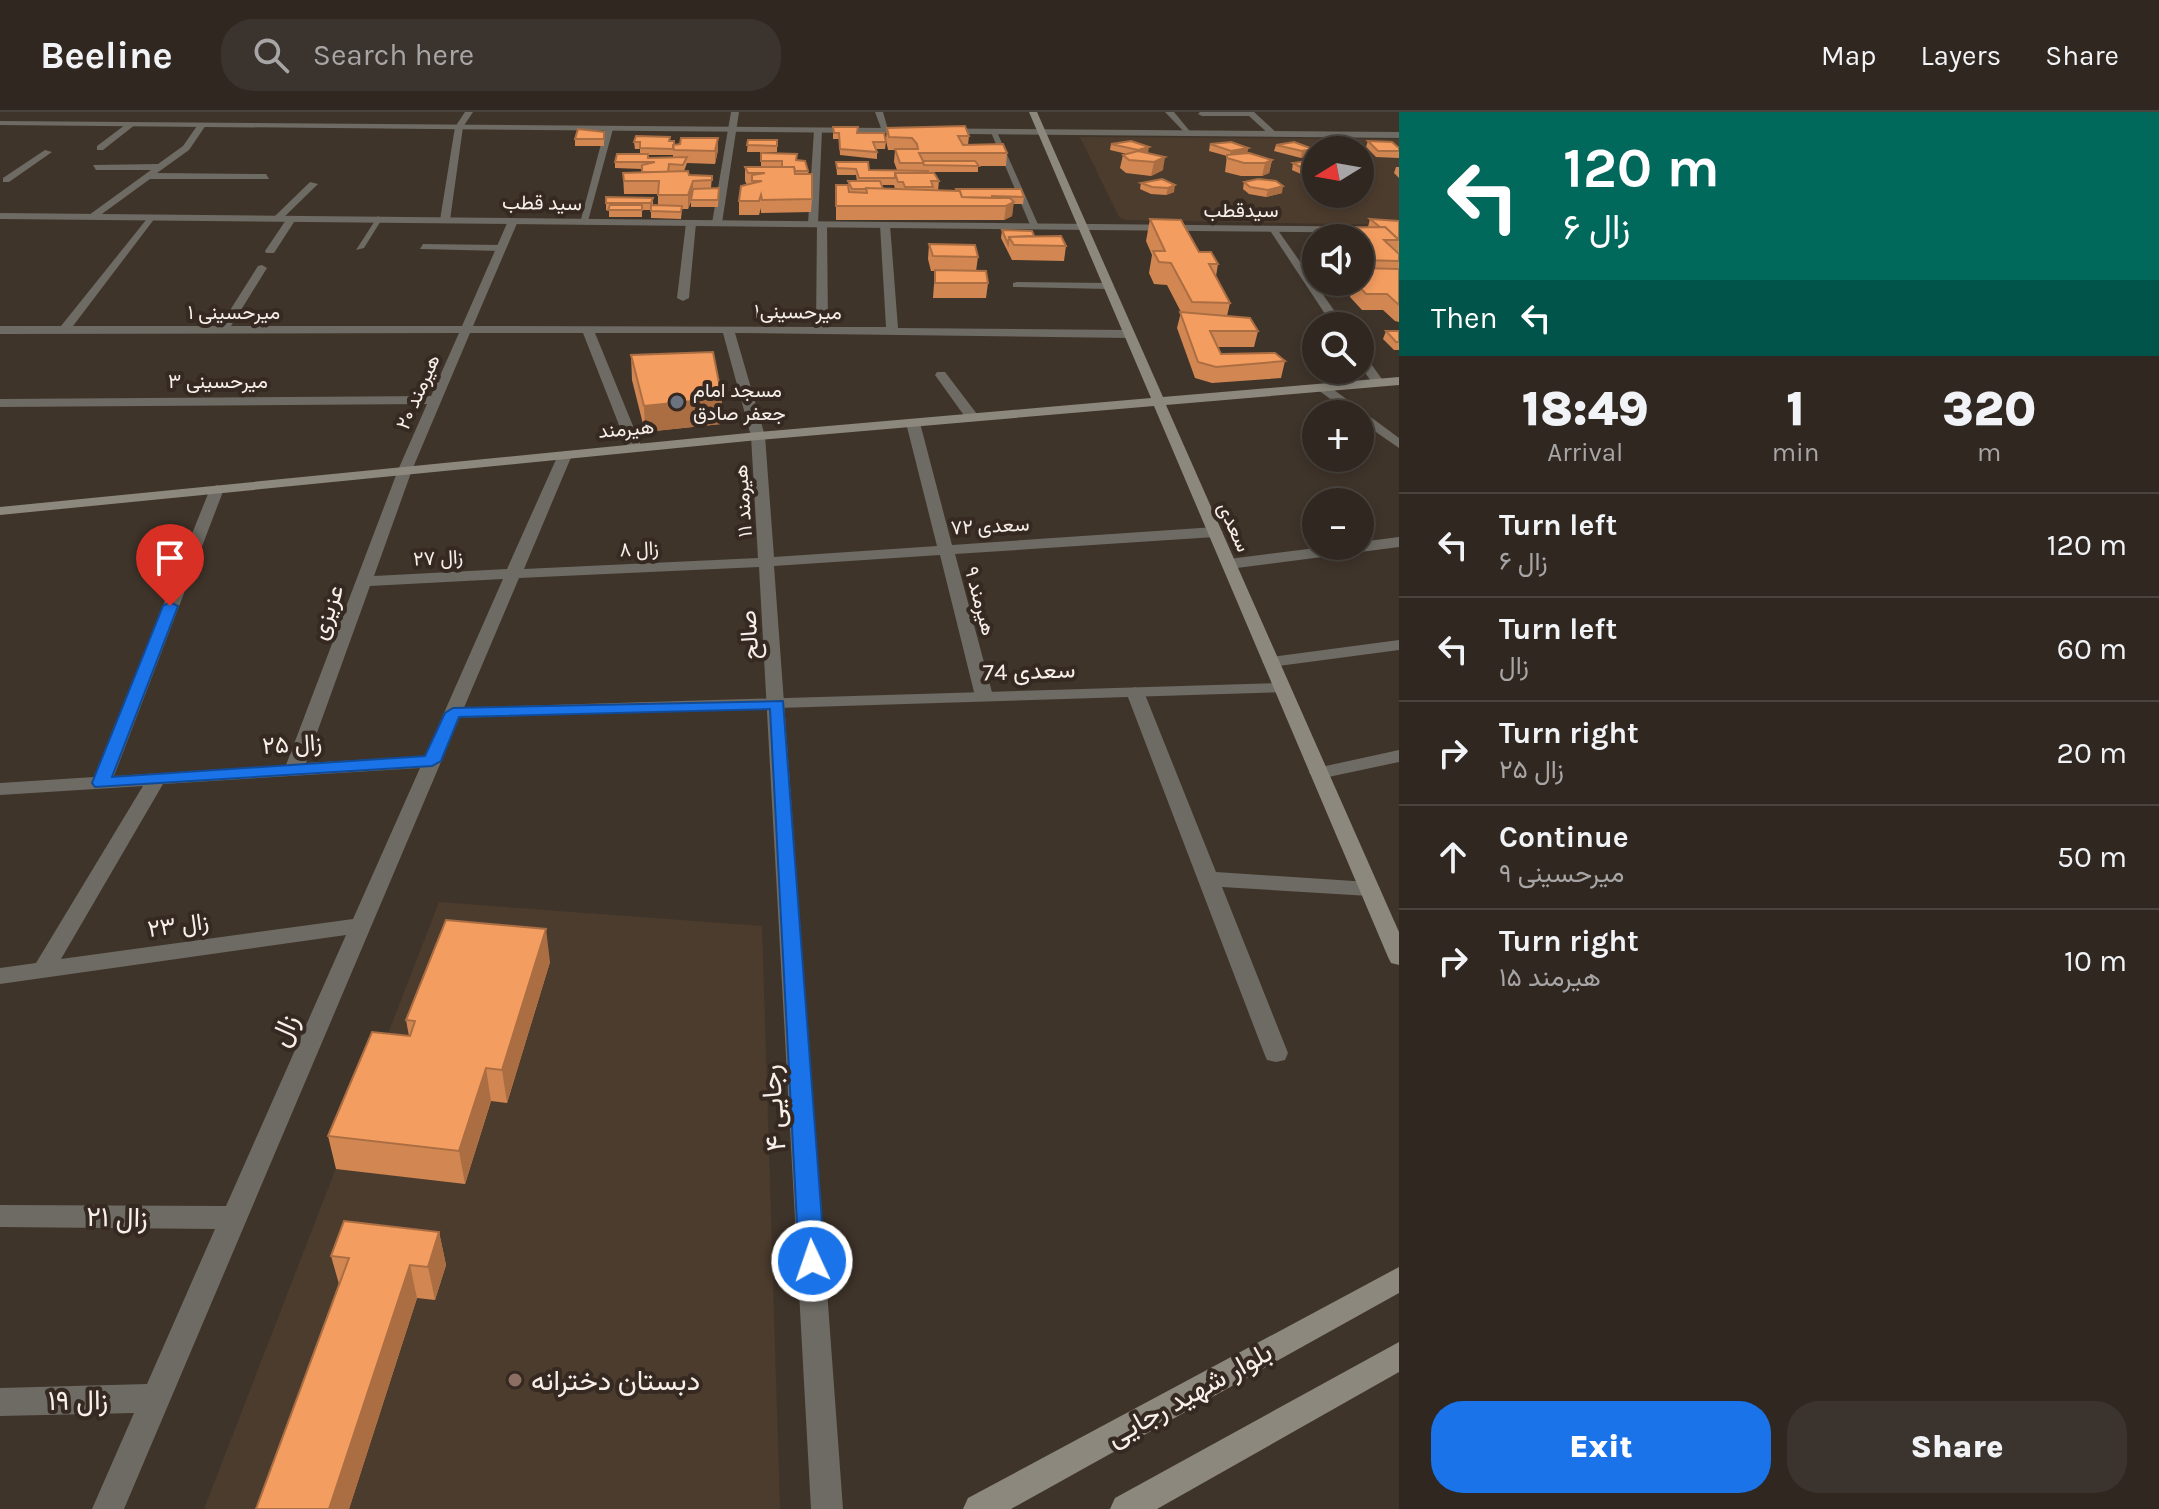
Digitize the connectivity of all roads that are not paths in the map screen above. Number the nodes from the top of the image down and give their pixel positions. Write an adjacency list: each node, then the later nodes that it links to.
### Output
1 (469, 112): 11 (street)
2 (735, 112): 13 (street)
3 (879, 112): 15 (street)
4 (1033, 112): 17 (main road, سعدی)
5 (1169, 112): 18 (street)
6 (1250, 113): 7 (street); 19 (street)
7 (1202, 114)
8 (0, 123): 9 (street)
9 (132, 124): 10 (street); 21 (street)
10 (202, 125): 11 (street); 24 (street)
11 (459, 127): 12 (street); 35 (street)
12 (609, 129): 13 (street); 37 (street)
13 (733, 129): 14 (street); 39 (street)
14 (818, 130): 15 (street); 40 (street)
15 (886, 131): 16 (street)
16 (993, 132): 17 (street); 42 (street)
17 (1041, 132): 18 (street); 43 (main road, سعدی)
18 (1190, 133): 19 (street)
19 (1274, 134): 20 (street)
20 (1399, 135)
21 (100, 148)
22 (48, 152): 25 (street)
23 (96, 167): 24 (street)
24 (162, 167): 26 (street)
25 (3, 175)
26 (151, 176): 27 (street); 30 (street)
27 (266, 177)
28 (313, 184): 32 (street)
29 (0, 216): 30 (street, سید قطب)
30 (92, 217): 31 (street, سید قطب)
31 (150, 218): 32 (street, سید قطب); 57 (street)
32 (277, 219): 33 (street, سید قطب)
33 (291, 219): 34 (street, سید قطب); 49 (street)
34 (378, 219): 35 (street, سید قطب); 47 (lane)
35 (445, 220): 36 (street, سید قطب)
36 (513, 221): 37 (street, سید قطب); 48 (street, هیرمند ۲۰)
37 (583, 221): 38 (street, سید قطب)
38 (691, 223): 39 (street, سید قطب); 53 (street)
39 (717, 223): 40 (street, سید قطب)
40 (817, 224): 41 (street, سید قطب); 61 (street)
41 (885, 225): 42 (street, سید قطب); 62 (street)
42 (1036, 227): 43 (street, سید قطب)
43 (1083, 227): 44 (street, سیدقطب); 52 (main road, سعدی)
44 (1271, 228): 45 (street, سیدقطب); 54 (street)
45 (1399, 230)
46 (423, 247): 48 (lane)
47 (359, 248)
48 (501, 248): 59 (street, هیرمند ۲۰)
49 (270, 251)
50 (262, 268): 58 (street)
51 (1017, 285): 52 (street)
52 (1108, 286): 63 (main road, سعدی)
53 (683, 298)
54 (1329, 312)
55 (728, 329): 60 (street, میرحسینی۱); 61 (street, میرحسینی۱); 76 (street, هیرمند ۱۱)
56 (0, 330): 57 (street, میرحسینی ۱)
57 (64, 330): 58 (street, میرحسینی ۱)
58 (223, 330): 59 (street, میرحسینی ۱)
59 (467, 330): 60 (street, میرحسینی۱); 69 (street, هیرمند ۲۰)
60 (588, 330): 78 (street)
61 (822, 330): 62 (street, میرحسینی۱)
62 (892, 331): 63 (street, میرحسینی۱)
63 (1129, 334): 71 (main road, سعدی)
64 (941, 375): 73 (street)
65 (1374, 376): 67 (street)
66 (1399, 381): 67 (main road, هیرمند)
67 (1378, 382): 68 (main road, هیرمند)
68 (1322, 387): 70 (street); 71 (main road, هیرمند)
69 (436, 400): 72 (street, میرحسینی ۳); 80 (street, هیرمند ۲۰)
70 (1340, 400)
71 (1158, 402): 73 (main road, هیرمند); 83 (main road, سعدی)
72 (0, 403)
73 (973, 418): 74 (main road, هیرمند)
74 (913, 423): 76 (main road, هیرمند); 85 (street, هیرمند ۹)
75 (1374, 425): 77 (street)
76 (758, 436): 78 (main road, هیرمند); 86 (street, هیرمند ۱۱)
77 (1399, 444)
78 (635, 448): 79 (main road, هیرمند)
79 (565, 455): 80 (main road, هیرمند); 88 (street, زال)
80 (405, 470): 81 (main road, هیرمند); 89 (street, عزیزی)
81 (217, 489): 82 (main road, هیرمند); 102 (street)
82 (0, 511)
83 (1215, 532): 85 (street, سعدی ۷۲); 87 (main road, سعدی)
84 (1399, 542): 87 (street)
85 (946, 549): 86 (street, سعدی ۷۲); 94 (street, هیرمند ۹)
86 (767, 562): 88 (street, زال ۸); 95 (street, صالح)
87 (1229, 564): 91 (main road, سعدی)
88 (513, 575): 89 (street, زال ۲۷); 96 (street, زال)
89 (364, 581): 99 (street, عزیزی)
90 (1399, 645): 91 (street)
91 (1271, 662): 92 (main road, سعدی)
92 (1282, 688): 93 (street, سعدی 74); 100 (main road, سعدی)
93 (1135, 692): 94 (street, سعدی 74); 104 (street)
94 (984, 696): 95 (street, سعدی 74)
95 (778, 704): 96 (street, سعدی 74); 118 (street, رجایی ۴)
96 (453, 713): 98 (street, زال)
97 (1399, 756): 100 (street)
98 (432, 761): 99 (street, زال ۲۵); 106 (street, زال)
99 (294, 770): 101 (street, زال ۲۵)
100 (1319, 773): 105 (main road, سعدی)
101 (156, 780): 102 (street, زال ۲۵); 108 (street)
102 (101, 783): 103 (street, زال ۲۵)
103 (0, 789)
104 (1208, 879): 105 (street); 110 (street)
105 (1369, 889): 107 (main road, سعدی)
106 (362, 925): 108 (street, زال ۲۳); 112 (street, زال)
107 (1399, 957)
108 (44, 969): 109 (street, زال ۲۳)
109 (0, 976)
110 (1276, 1053)
111 (0, 1216): 112 (street, زال ۲۱)
112 (234, 1218): 115 (street, زال)
113 (1399, 1279): 119 (main road, بلوار شهید رجایی)
114 (1399, 1356): 120 (main road)
115 (156, 1398): 116 (street, زال ۱۹); 117 (street, زال)
116 (0, 1402)
117 (108, 1509)
118 (827, 1509)
119 (979, 1509)
120 (1126, 1509)

